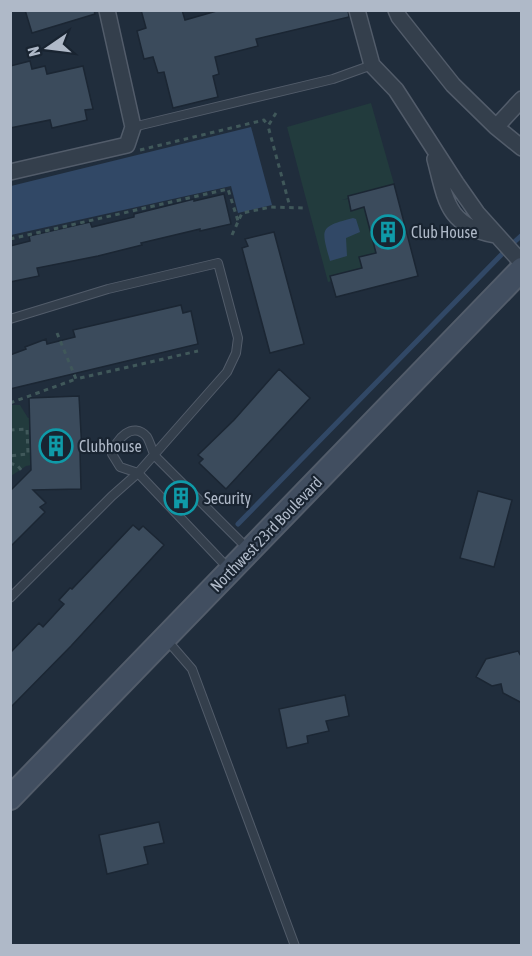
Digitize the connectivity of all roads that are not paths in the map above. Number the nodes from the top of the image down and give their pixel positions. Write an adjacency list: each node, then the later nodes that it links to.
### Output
1 (107, 10): 7 (street)
2 (357, 10): 4 (street)
3 (396, 10): 6 (street)
4 (372, 65): 7 (lane); 10 (street)
5 (522, 99): 6 (street)
6 (496, 127): 8 (street)
7 (133, 128): 9 (street)
8 (522, 148)
9 (10, 172)
10 (522, 263)
11 (522, 269): 15 (street, Northwest 23rd Boulevard)
12 (10, 319): 13 (lane)
13 (155, 456): 14 (lane); 14 (lane); 15 (lane)
14 (138, 473): 16 (lane); 17 (lane)
15 (249, 550): 16 (street, Northwest 23rd Boulevard)
16 (231, 570): 18 (street, Northwest 23rd Boulevard)
17 (10, 598)
18 (165, 638): 19 (street, Northwest 23rd Boulevard); 20 (lane)
19 (10, 798)
20 (295, 945)

